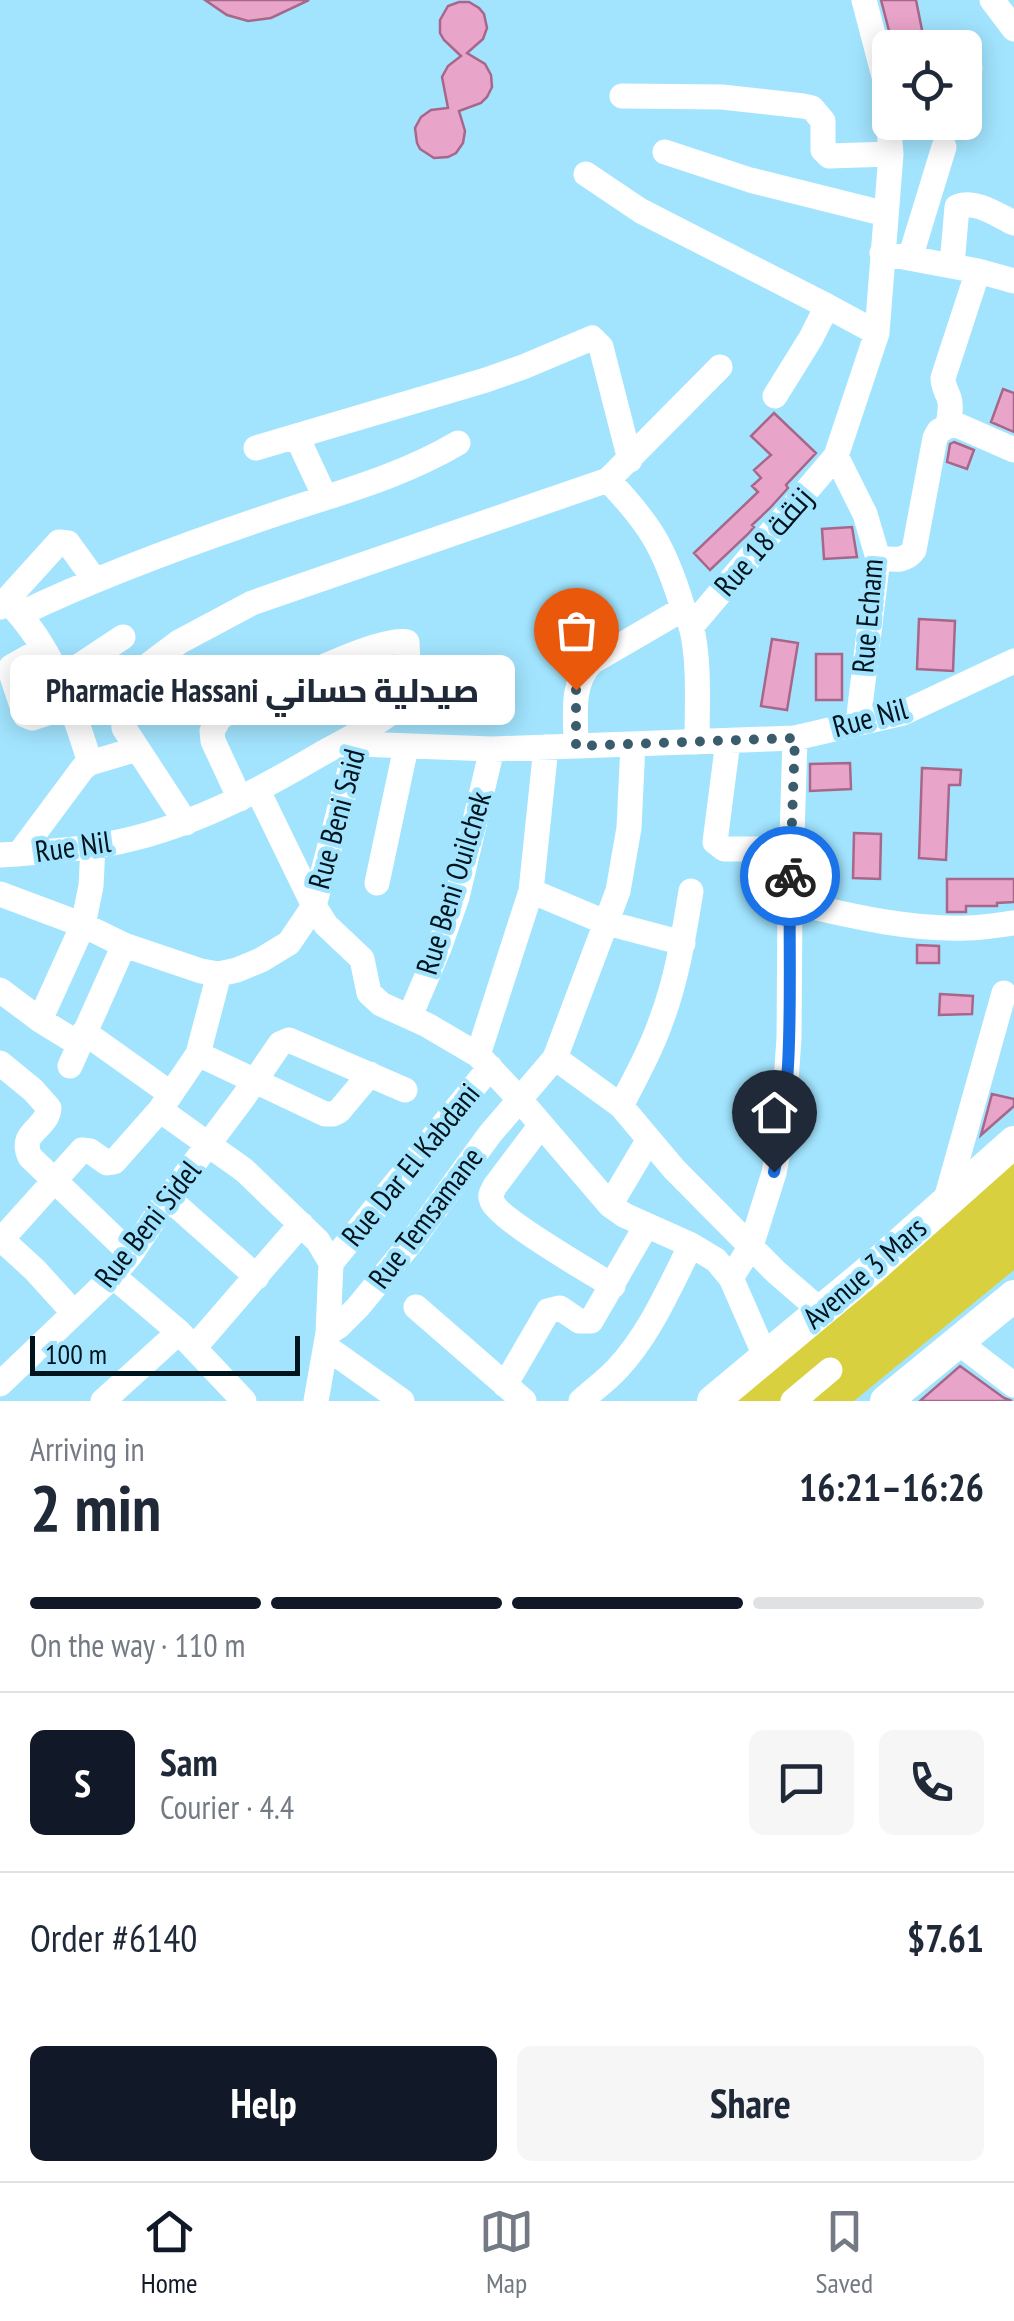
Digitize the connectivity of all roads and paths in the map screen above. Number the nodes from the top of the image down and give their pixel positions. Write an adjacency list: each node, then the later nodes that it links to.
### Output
1 (864, 0): 4 (street)
2 (992, 0): 3 (street)
3 (1014, 29)
4 (873, 30)
5 (622, 96): 9 (street)
6 (890, 140): 9 (street)
7 (944, 147): 14 (street)
8 (665, 152): 11 (street)
9 (891, 154): 11 (street)
10 (586, 174): 18 (street)
11 (886, 214): 13 (street)
12 (1014, 223): 15 (street)
13 (882, 253): 14 (street); 19 (street)
14 (910, 258): 15 (street)
15 (952, 265): 16 (street)
16 (978, 271): 17 (street); 22 (street)
17 (1012, 276)
18 (828, 306): 19 (street); 21 (street)
19 (877, 333): 27 (street)
20 (720, 367): 28 (street)
21 (776, 396)
22 (948, 426): 26 (street); 31 (street)
23 (297, 437): 25 (street); 28 (street); 30 (street)
24 (458, 443): 30 (street)
25 (256, 448)
26 (1014, 450)
27 (836, 456): 31 (street, Rue Echam); 34 (street, Rue 18 زنقة)
28 (630, 460): 29 (street)
29 (608, 480): 34 (street); 50 (street)
30 (325, 497): 32 (street)
31 (889, 559): 40 (street, Rue Echam)
32 (94, 579): 33 (street); 33 (street)
33 (9, 607): 36 (street)
34 (687, 618): 44 (street); 47 (street, Rue 18 زنقة)
35 (124, 637): 38 (street)
36 (43, 649): 38 (street); 39 (street)
37 (1014, 661): 40 (street, Rue Nil)
38 (61, 678): 39 (street)
39 (72, 705): 51 (street)
40 (858, 724): 42 (street, Rue Nil)
41 (359, 738): 46 (street, Rue Nil); 52 (street, Rue Nil); 52 (street); 62 (street, Rue Beni Said)
42 (795, 738): 43 (street, Rue Nil); 55 (street)
43 (728, 741): 44 (street, Rue Nil); 55 (street)
44 (697, 742): 45 (street, Rue Nil)
45 (632, 744): 47 (street, Rue Nil); 63 (street, Rue Temsamane)
46 (406, 746): 49 (street, Rue Nil); 57 (street)
47 (576, 746): 48 (street, Rue Nil)
48 (546, 747): 49 (street, Rue Nil); 59 (street)
49 (492, 748): 71 (street, Rue Beni Ouilchek)
50 (137, 749): 51 (street); 53 (street)
51 (90, 763): 56 (street)
52 (250, 795): 53 (street, Rue Nil); 62 (street)
53 (186, 823): 54 (street, Rue Nil)
54 (94, 846): 56 (street, Rue Nil); 65 (street)
55 (791, 849): 61 (street)
56 (9, 855)
57 (377, 883)
58 (692, 890): 66 (street)
59 (531, 891): 63 (street); 76 (street)
60 (2, 900): 65 (street)
61 (790, 902): 64 (street); 96 (street)
62 (314, 906): 68 (street); 71 (street)
63 (607, 923): 66 (street); 75 (street, Rue Temsamane)
64 (1014, 923)
65 (83, 925): 67 (street); 72 (street)
66 (683, 943): 83 (street)
67 (124, 944): 68 (street); 73 (street)
68 (219, 974): 74 (street)
69 (0, 990): 72 (street)
70 (1004, 994): 90 (street)
71 (410, 1016): 76 (street)
72 (40, 1020): 73 (street)
73 (78, 1047): 82 (street)
74 (198, 1054): 79 (street); 82 (street)
75 (555, 1058): 81 (street, Rue Temsamane); 83 (street)
76 (484, 1061): 81 (street); 98 (street, Rue Dar El Kabdani)
77 (0, 1063): 88 (street)
78 (370, 1074): 79 (street); 79 (street, Rue Beni Sidel); 80 (street)
79 (254, 1082): 87 (street, Rue Beni Sidel)
80 (405, 1090)
81 (520, 1100): 84 (street); 108 (street, Rue Temsamane)
82 (166, 1102): 87 (street); 88 (street)
83 (621, 1106): 85 (street)
84 (541, 1124): 91 (street); 102 (street)
85 (648, 1141): 91 (street); 96 (street)
86 (1014, 1142): 90 (main road, Avenue 3 Mars)
87 (210, 1144): 89 (street, Rue Beni Sidel); 92 (street)
88 (55, 1182): 94 (street); 97 (street)
89 (168, 1198): 97 (street, Rue Beni Sidel); 100 (street)
90 (945, 1202): 105 (main road, Avenue 3 Mars)
91 (610, 1205): 93 (street)
92 (301, 1224): 98 (street); 100 (street)
93 (646, 1226): 95 (street); 102 (street)
94 (3, 1245): 106 (street)
95 (690, 1246): 101 (street); 119 (street)
96 (751, 1246): 101 (street); 105 (street)
97 (131, 1254): 99 (street, Rue Beni Sidel)
98 (331, 1263): 108 (street)
99 (113, 1276): 106 (street, Rue Beni Sidel); 107 (street)
100 (257, 1277): 107 (street)
101 (731, 1278): 110 (street)
102 (613, 1286): 114 (street)
103 (1014, 1296): 109 (main road)
104 (416, 1307): 114 (street)
105 (821, 1312): 110 (main road, Avenue 3 Mars)
106 (74, 1313): 112 (street, Rue Beni Sidel)
107 (186, 1340): 115 (street); 116 (street)
108 (327, 1340): 117 (street); 118 (street)
109 (958, 1342): 113 (street); 122 (main road)
110 (766, 1358): 120 (main road, Avenue 3 Mars)
111 (830, 1370): 121 (street)
112 (0, 1384)
113 (1014, 1385)
114 (515, 1393)
115 (103, 1401)
116 (244, 1401)
117 (316, 1401)
118 (402, 1401)
119 (581, 1401)
120 (713, 1401)
121 (794, 1401)
122 (886, 1401)

